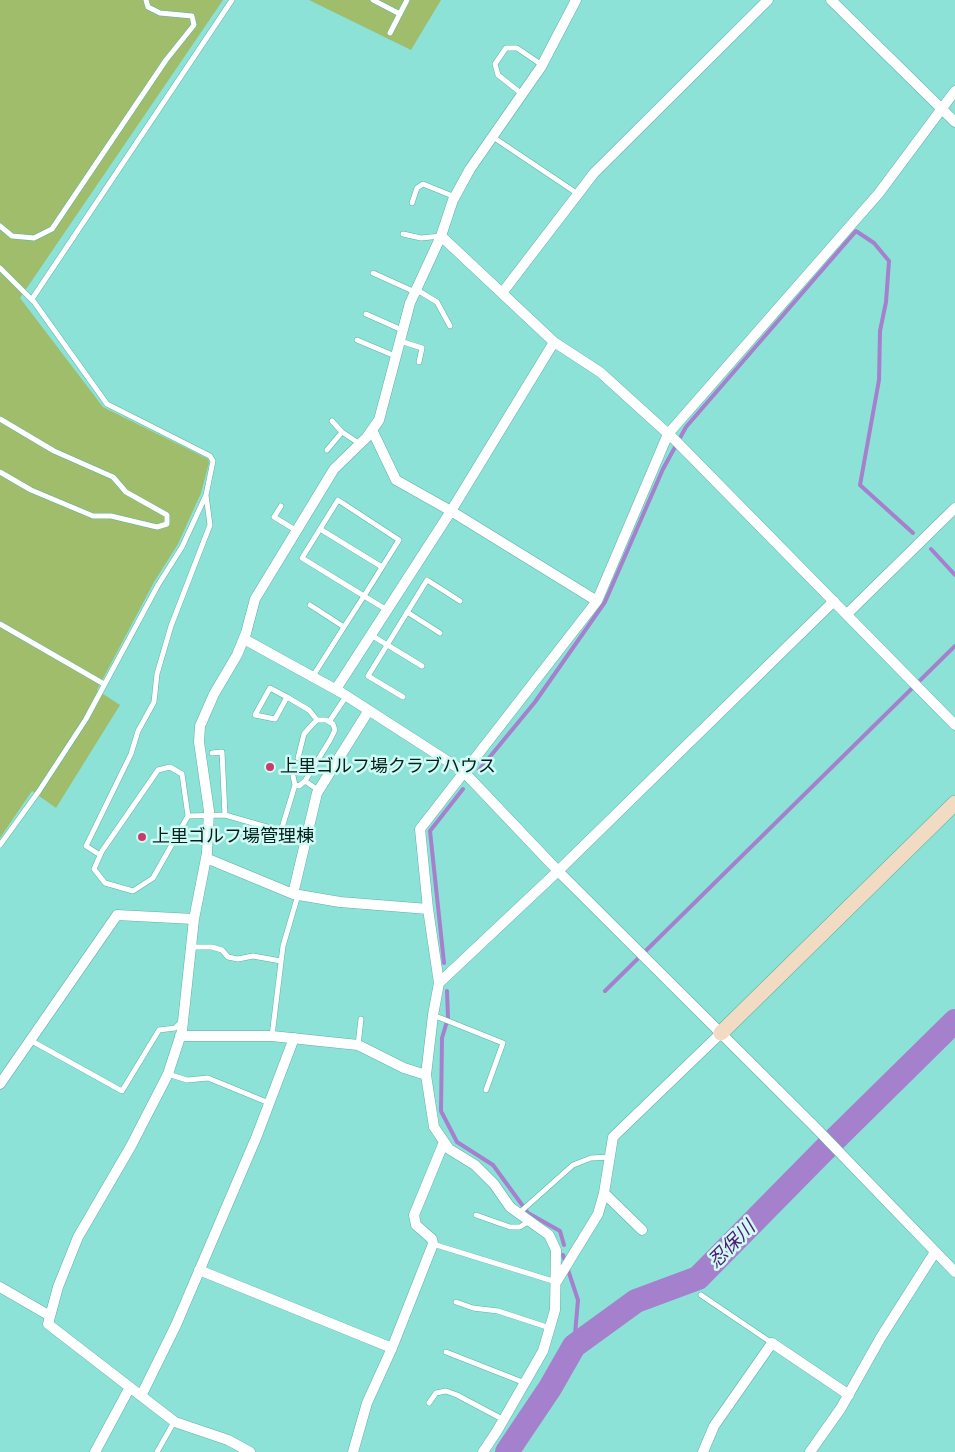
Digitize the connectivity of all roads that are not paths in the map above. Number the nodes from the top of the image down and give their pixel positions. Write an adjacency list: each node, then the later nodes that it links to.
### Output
1 (146, 0): 19 (lane)
2 (232, 0): 26 (lane)
3 (373, 0): 8 (lane)
4 (407, 0): 8 (lane)
5 (576, 0): 10 (street)
6 (768, 0): 16 (street)
7 (831, 0): 13 (street)
8 (400, 14): 9 (lane)
9 (390, 33)
10 (542, 65): 12 (street); 12 (lane)
11 (955, 91): 13 (street)
12 (522, 94): 15 (street)
13 (943, 108): 14 (street); 38 (street)
14 (955, 122)
15 (492, 137): 16 (lane); 17 (street)
16 (578, 194): 25 (street)
17 (455, 197): 18 (lane); 21 (street)
18 (412, 203)
19 (0, 226)
20 (404, 234): 21 (lane)
21 (441, 236): 24 (street); 25 (street)
22 (0, 268): 26 (lane)
23 (373, 273): 24 (lane)
24 (416, 290): 28 (lane); 29 (street)
25 (502, 293): 31 (street)
26 (33, 301): 42 (lane)
27 (366, 314): 29 (lane)
28 (450, 326)
29 (401, 335): 32 (street); 33 (lane)
30 (357, 340): 32 (lane)
31 (554, 342): 38 (street); 45 (street)
32 (395, 356): 36 (street)
33 (419, 362)
34 (0, 420): 41 (lane)
35 (332, 421): 37 (lane)
36 (372, 430): 39 (street); 45 (street)
37 (342, 432): 39 (lane); 40 (lane)
38 (668, 434): 51 (street); 52 (street)
39 (360, 444): 47 (street)
40 (327, 450)
41 (0, 472)
42 (206, 495): 65 (lane); 86 (lane)
43 (281, 506): 47 (lane)
44 (955, 508): 56 (street)
45 (452, 510): 51 (street); 54 (street)
46 (320, 529): 48 (lane); 48 (lane); 49 (lane)
47 (298, 532): 61 (street)
48 (382, 567): 49 (lane)
49 (364, 596): 54 (lane); 58 (lane)
50 (460, 601): 55 (lane)
51 (598, 601): 76 (street)
52 (834, 601): 56 (street); 88 (street)
53 (310, 606): 58 (lane)
54 (387, 610): 60 (street)
55 (407, 612): 59 (lane); 62 (lane)
56 (847, 614): 73 (street)
57 (0, 624): 65 (lane)
58 (344, 627): 64 (lane)
59 (440, 633)
60 (370, 635): 62 (lane); 66 (street)
61 (244, 638): 64 (street); 82 (street)
62 (388, 645): 63 (lane); 69 (lane)
63 (422, 666)
64 (313, 676): 66 (street)
65 (104, 684): 85 (lane)
66 (336, 689): 67 (street)
67 (347, 695): 70 (street); 72 (lane)
68 (287, 697): 68 (lane); 71 (lane)
69 (403, 697)
70 (369, 710): 76 (street); 80 (street)
71 (317, 720): 72 (lane); 75 (lane)
72 (329, 722): 78 (lane)
73 (955, 725)
74 (212, 753): 83 (lane)
75 (298, 758)
76 (463, 772): 88 (street); 90 (street)
77 (293, 776): 79 (lane)
78 (305, 781): 79 (lane); 80 (lane)
79 (295, 785): 83 (lane)
80 (319, 790): 89 (street)
81 (955, 802): 98 (street)
82 (208, 815): 83 (lane); 84 (lane); 87 (street)
83 (225, 815)
84 (188, 816): 86 (lane); 86 (lane)
85 (0, 845)
86 (100, 855)
87 (206, 858): 89 (street); 91 (street)
88 (558, 871): 94 (street); 98 (street)
89 (295, 894): 90 (street); 93 (lane)
90 (428, 909): 94 (street)
91 (194, 919): 92 (street); 102 (street)
92 (191, 946): 93 (lane); 97 (street)
93 (281, 961): 100 (lane)
94 (440, 983): 95 (street)
95 (433, 1015): 105 (street); 107 (lane)
96 (361, 1019): 103 (lane)
97 (183, 1020): 99 (street); 102 (lane)
98 (721, 1033): 110 (street); 117 (street)
99 (180, 1036): 100 (street); 104 (street)
100 (272, 1036): 101 (street)
101 (294, 1038): 103 (street); 108 (street)
102 (30, 1040): 106 (street)
103 (358, 1045): 105 (street)
104 (168, 1074): 108 (lane); 124 (street)
105 (426, 1075): 109 (street)
106 (0, 1084)
107 (486, 1090)
108 (269, 1103): 118 (street)
109 (444, 1142): 113 (street); 116 (street)
110 (610, 1157): 111 (street); 113 (lane)
111 (604, 1193): 115 (street); 120 (street)
112 (476, 1214): 114 (lane)
113 (519, 1214): 114 (street)
114 (529, 1221): 120 (street)
115 (642, 1230)
116 (433, 1244): 120 (lane); 127 (street)
117 (935, 1252): 119 (street); 131 (street)
118 (199, 1270): 127 (street); 132 (street)
119 (955, 1272)
120 (557, 1282): 125 (street)
121 (0, 1287): 124 (street)
122 (701, 1295): 126 (lane)
123 (456, 1302): 125 (lane)
124 (50, 1316): 130 (street)
125 (550, 1328): 129 (street)
126 (772, 1343): 131 (street); 141 (street)
127 (392, 1348): 139 (street)
128 (446, 1352): 129 (lane)
129 (525, 1383): 134 (street)
130 (130, 1387): 132 (street); 136 (street)
131 (849, 1395): 142 (street)
132 (141, 1396): 135 (street)
133 (429, 1403): 134 (lane)
134 (504, 1420): 140 (street)
135 (175, 1422): 137 (lane); 138 (street)
136 (98, 1451)
137 (157, 1452)
138 (250, 1452)
139 (353, 1452)
140 (483, 1452)
141 (703, 1452)
142 (810, 1452)

